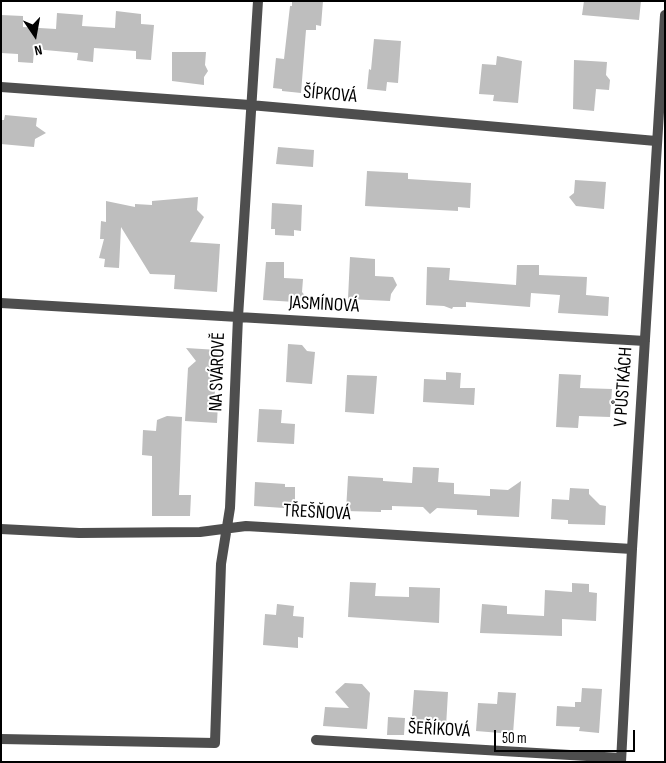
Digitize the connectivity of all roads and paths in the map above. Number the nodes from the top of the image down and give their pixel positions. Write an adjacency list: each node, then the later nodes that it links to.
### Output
1 (258, 1): 4 (street, NA SVÁROVĚ)
2 (665, 15): 5 (street, V PŮSTKÁCH)
3 (1, 87): 4 (street, ŠÍPKOVÁ)
4 (250, 105): 5 (street, ŠÍPKOVÁ); 7 (street, NA SVÁROVĚ)
5 (656, 141): 8 (street, V PŮSTKÁCH)
6 (1, 303): 7 (street, JASMÍNOVÁ)
7 (238, 317): 8 (street, JASMÍNOVÁ); 10 (street, NA SVÁROVĚ)
8 (644, 341): 11 (street, V PŮSTKÁCH)
9 (1, 529): 10 (street, TŘEŠŇOVÁ)
10 (226, 530): 11 (street, TŘEŠŇOVÁ); 12 (street, NA SVÁROVĚ)
11 (632, 549): 14 (street, V PŮSTKÁCH)
12 (1, 739)
13 (316, 740): 14 (street, ŠEŘÍKOVÁ)
14 (621, 760)

